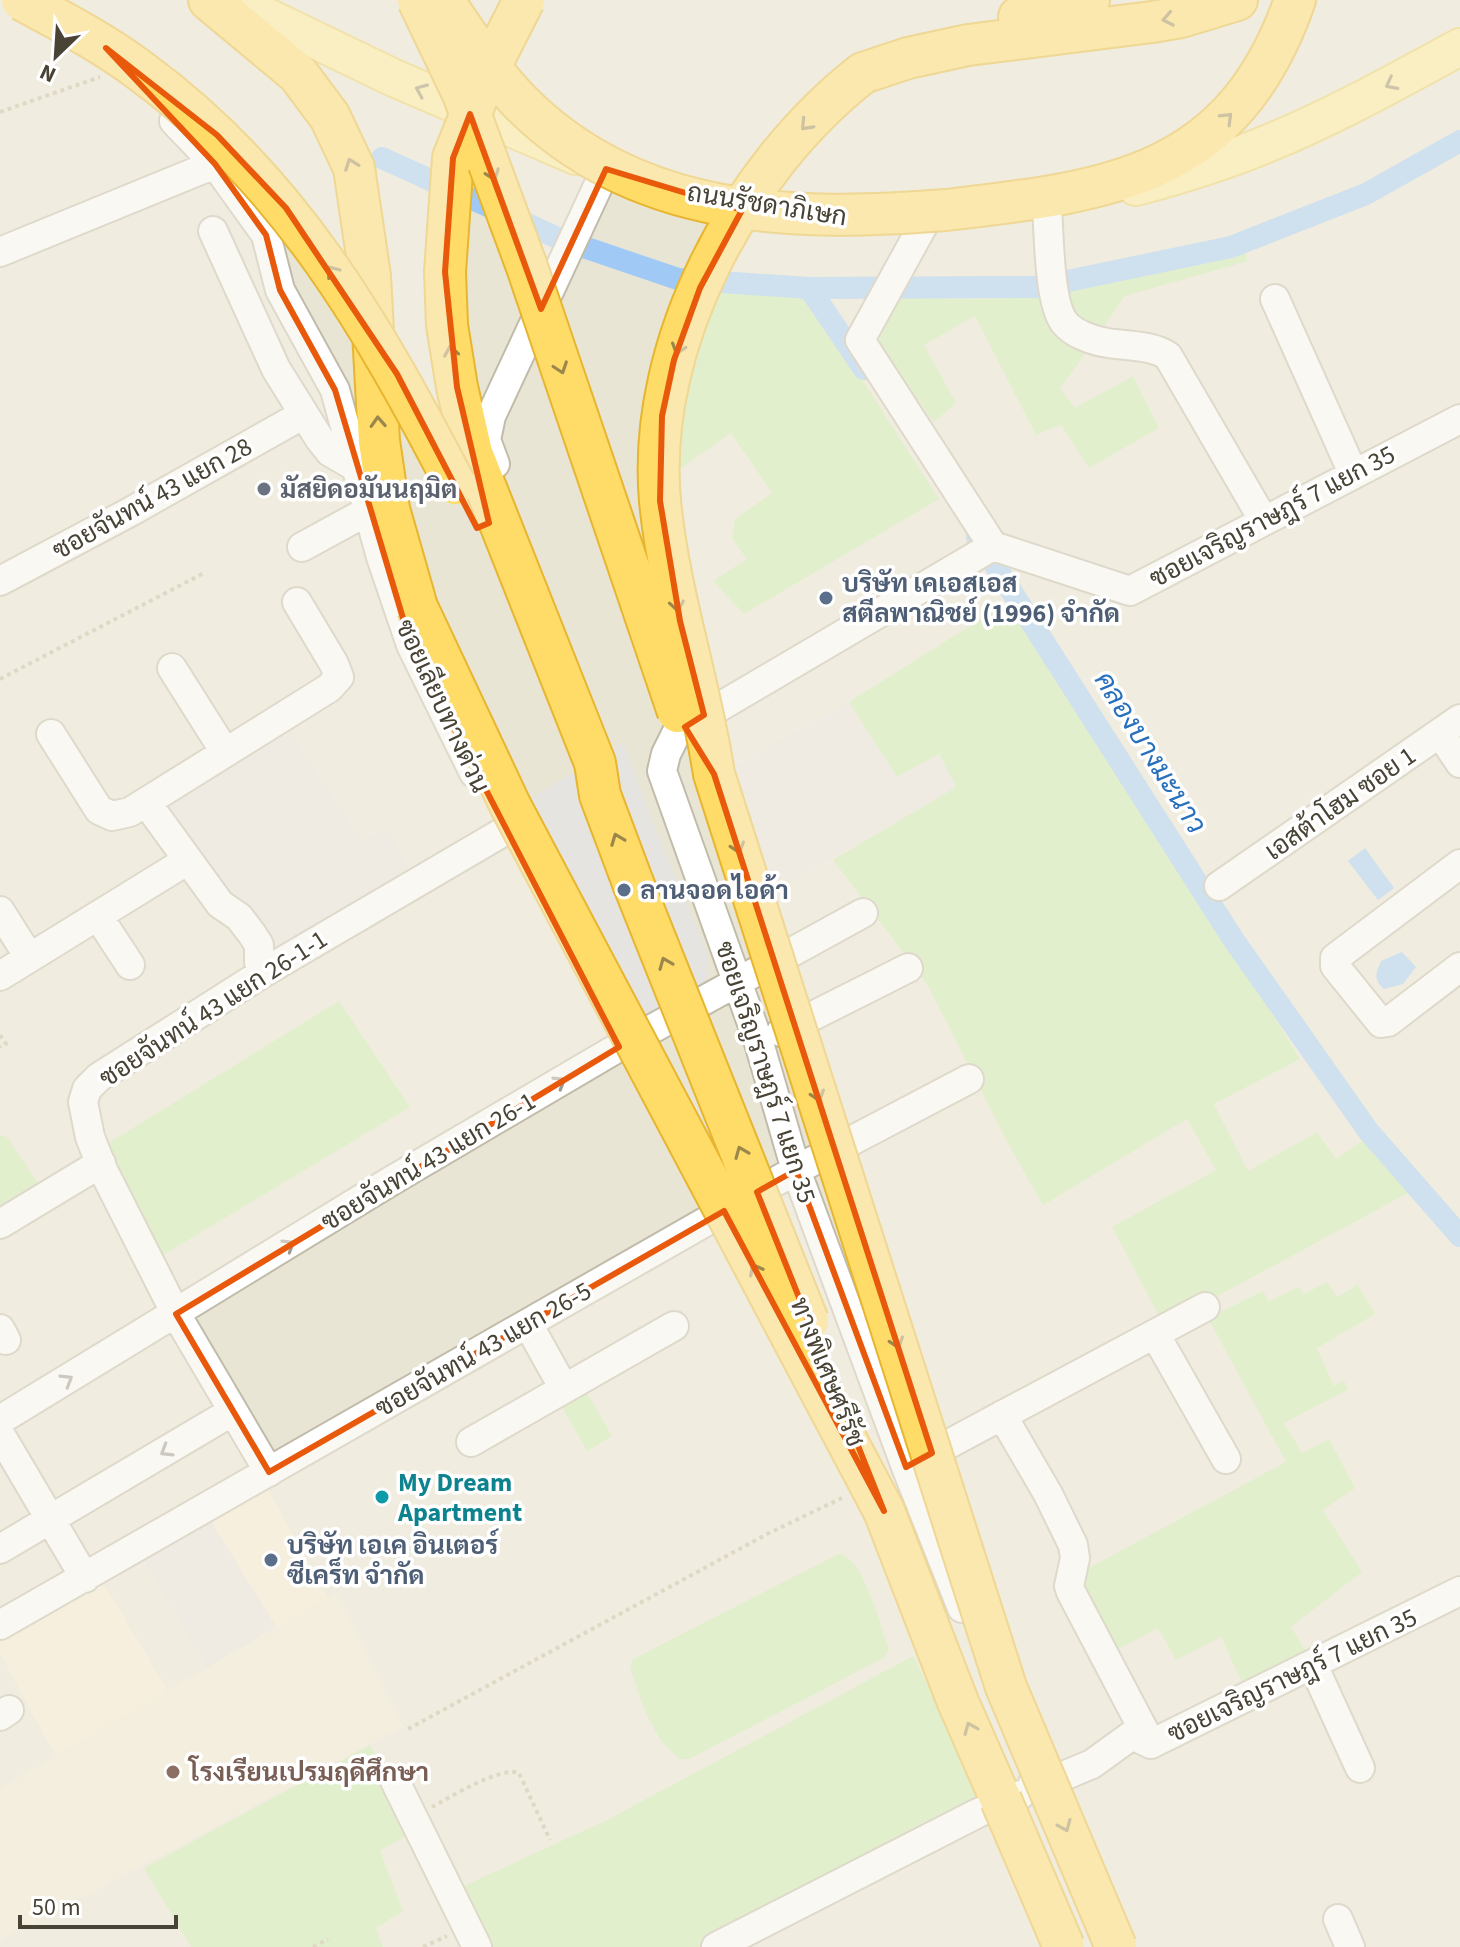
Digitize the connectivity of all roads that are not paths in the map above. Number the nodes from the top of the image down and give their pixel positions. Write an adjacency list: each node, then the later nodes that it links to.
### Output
1 (22, 0): 38 (highway, one-way to 1, bridge)
2 (60, 0): 14 (street, ซอยเลียบทางด่วน)
3 (209, 0): 75 (highway, one-way to 3, bridge)
4 (224, 0): 15 (main road, ถนนรัชดาภิเษก, one-way to 4)
5 (418, 0): 37 (highway, one-way to 37, bridge)
6 (443, 0): 10 (highway, one-way to 10, bridge)
7 (498, 0): 13 (highway, bridge)
8 (524, 0): 13 (highway, bridge)
9 (1237, 0): 11 (highway, one-way to 11)
10 (1295, 0)
11 (1094, 15): 37 (highway, one-way to 37, bridge)
12 (1460, 47): 16 (main road, ถนนรัชดาภิเษก, one-way to 16)
13 (453, 158): 38 (highway, one-way to 13)
14 (215, 164): 19 (street); 23 (street, ซอยเลียบทางด่วน)
15 (606, 169): 17 (main road, ถนนรัชดาภิเษก); 32 (street)
16 (1047, 207): 17 (main road, ถนนรัชดาภิเษก); 26 (street)
17 (926, 220): 28 (street)
18 (213, 231): 21 (street)
19 (0, 252)
20 (1275, 299): 24 (street)
21 (304, 414): 23 (street); 29 (street, ซอยจันทน์ 43 แยก 28)
22 (1460, 419): 24 (street, ซอยเจริญราษฎร์ 7 แยก 35)
23 (356, 467): 25 (street, ซอยเลียบทางด่วน)
24 (1353, 473): 26 (street, ซอยเจริญราษฎร์ 7 แยก 35)
25 (368, 511): 27 (street); 40 (street, ซอยเลียบทางด่วน)
26 (1264, 521): 28 (street, ซอยเจริญราษฎร์ 7 แยก 35)
27 (302, 547)
28 (986, 549): 53 (street, ซอยเจริญราษฎร์ 7 แยก 35)
29 (0, 581)
30 (297, 602): 35 (street)
31 (172, 668): 35 (street)
32 (595, 723)
33 (1450, 726): 36 (street); 43 (street, เอสต้าโฮม ซอย 1)
34 (51, 734): 39 (street)
35 (225, 752): 39 (street)
36 (1460, 763)
37 (714, 774): 90 (highway, one-way to 90, bridge)
38 (600, 795): 75 (highway, ทางพิเศษศรีรัช, one-way to 38, bridge)
39 (146, 802): 41 (street)
40 (503, 832): 49 (street, ซอยจันทน์ 43 แยก 26-1-1); 55 (street, ซอยเลียบทางด่วน)
41 (188, 860): 46 (street); 49 (street)
42 (1460, 864): 50 (street)
43 (1219, 886)
44 (0, 911): 47 (street)
45 (863, 913): 53 (street, ซอยจันทน์ 43 แยก 26-1)
46 (98, 916): 47 (street); 48 (street)
47 (29, 957): 52 (street)
48 (130, 965)
49 (263, 967): 57 (street, ซอยจันทน์ 43 แยก 26-1-1)
50 (1460, 967)
51 (908, 968): 54 (street)
52 (0, 976)
53 (737, 982): 54 (street, ซอยเจริญราษฎร์ 7 แยก 35); 55 (street, ซอยจันทน์ 43 แยก 26-1)
54 (759, 1043): 58 (street, ซอยเจริญราษฎร์ 7 แยก 35)
55 (619, 1047): 59 (street, ซอยเลียบทางด่วน); 62 (street, ซอยจันทน์ 43 แยก 26-1, one-way to 55)
56 (969, 1079): 58 (street, ซอยจันทน์ 43 แยก 26-5)
57 (101, 1163): 60 (street); 62 (street, ซอยจันทน์ 43 แยก 26-1-1)
58 (796, 1170): 59 (street, ซอยจันทน์ 43 แยก 26-5); 73 (street, ซอยเจริญราษฎร์ 7 แยก 35)
59 (711, 1218): 63 (street, ซอยจันทน์ 43 แยก 26-5)
60 (0, 1224)
61 (1205, 1307): 65 (street)
62 (176, 1314): 67 (street, ซอยจันทน์ 43 แยก 26-1-1); 69 (street, ซอยจันทน์ 43 แยก 26-1, one-way to 62)
63 (528, 1324): 66 (street); 74 (street, ซอยจันทน์ 43 แยก 26-5)
64 (674, 1326): 66 (street)
65 (1155, 1334): 68 (street); 72 (street)
66 (563, 1387): 71 (street)
67 (233, 1411): 74 (street, ซอยจันทน์ 43 แยก 26-1-1); 76 (street, one-way to 76)
68 (1002, 1415): 73 (street); 82 (street)
69 (0, 1420)
70 (0, 1434): 76 (street)
71 (471, 1442)
72 (1226, 1459)
73 (906, 1467): 85 (street, ซอยเจริญราษฎร์ 7 แยก 35)
74 (269, 1472): 78 (street, ซอยจันทน์ 43 แยก 26-5)
75 (867, 1502): 89 (highway, ทางพิเศษศรีรัช, one-way to 75, bridge)
76 (50, 1519): 77 (street); 78 (street)
77 (0, 1549)
78 (85, 1578): 80 (street, ซอยจันทน์ 43 แยก 26-5)
79 (1460, 1591): 81 (street, ซอยเจริญราษฎร์ 7 แยก 35)
80 (0, 1625)
81 (1313, 1665): 82 (street, ซอยเจริญราษฎร์ 7 แยก 35); 83 (street)
82 (1151, 1744): 85 (street, ซอยเจริญราษฎร์ 7 แยก 35)
83 (1360, 1768)
84 (395, 1781): 88 (street)
85 (1035, 1788): 87 (street)
86 (1338, 1919): 91 (street)
87 (732, 1944)
88 (477, 1947)
89 (1064, 1947)
90 (1116, 1947)
91 (1350, 1947)

